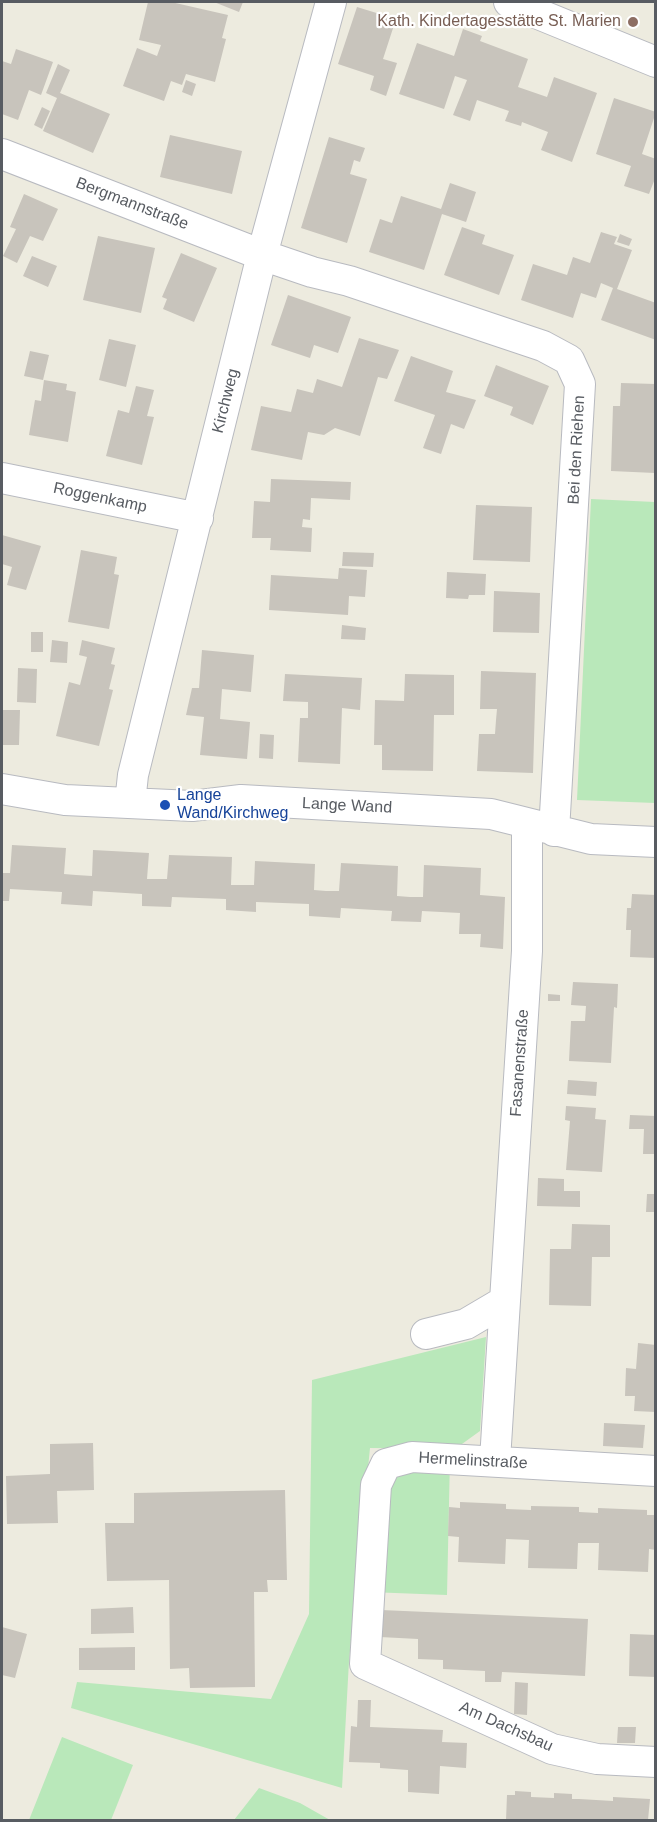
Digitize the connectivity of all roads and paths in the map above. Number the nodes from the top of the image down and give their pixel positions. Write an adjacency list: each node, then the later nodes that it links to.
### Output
1 (331, 2): 5 (street, Kirchweg)
2 (509, 2): 3 (street)
3 (656, 62)
4 (2, 154): 5 (street, Bergmannstraße)
5 (262, 255): 7 (street, Kirchweg); 10 (street, Bei den Riehen)
6 (2, 477): 7 (street, Roggenkamp)
7 (198, 518): 9 (street, Kirchweg)
8 (2, 789): 9 (street, Lange Wand)
9 (130, 803): 10 (street, Lange Wand)
10 (541, 828): 11 (street, Lange Wand); 12 (street, Fasanenstraße)
11 (656, 842)
12 (506, 1301): 13 (street); 14 (street, Fasanenstraße)
13 (426, 1334)
14 (495, 1460): 15 (street, Hermelinstraße); 16 (street, Hermelinstraße)
15 (656, 1471)
16 (365, 1664): 17 (street, Am Dachsbau)
17 (656, 1762)

